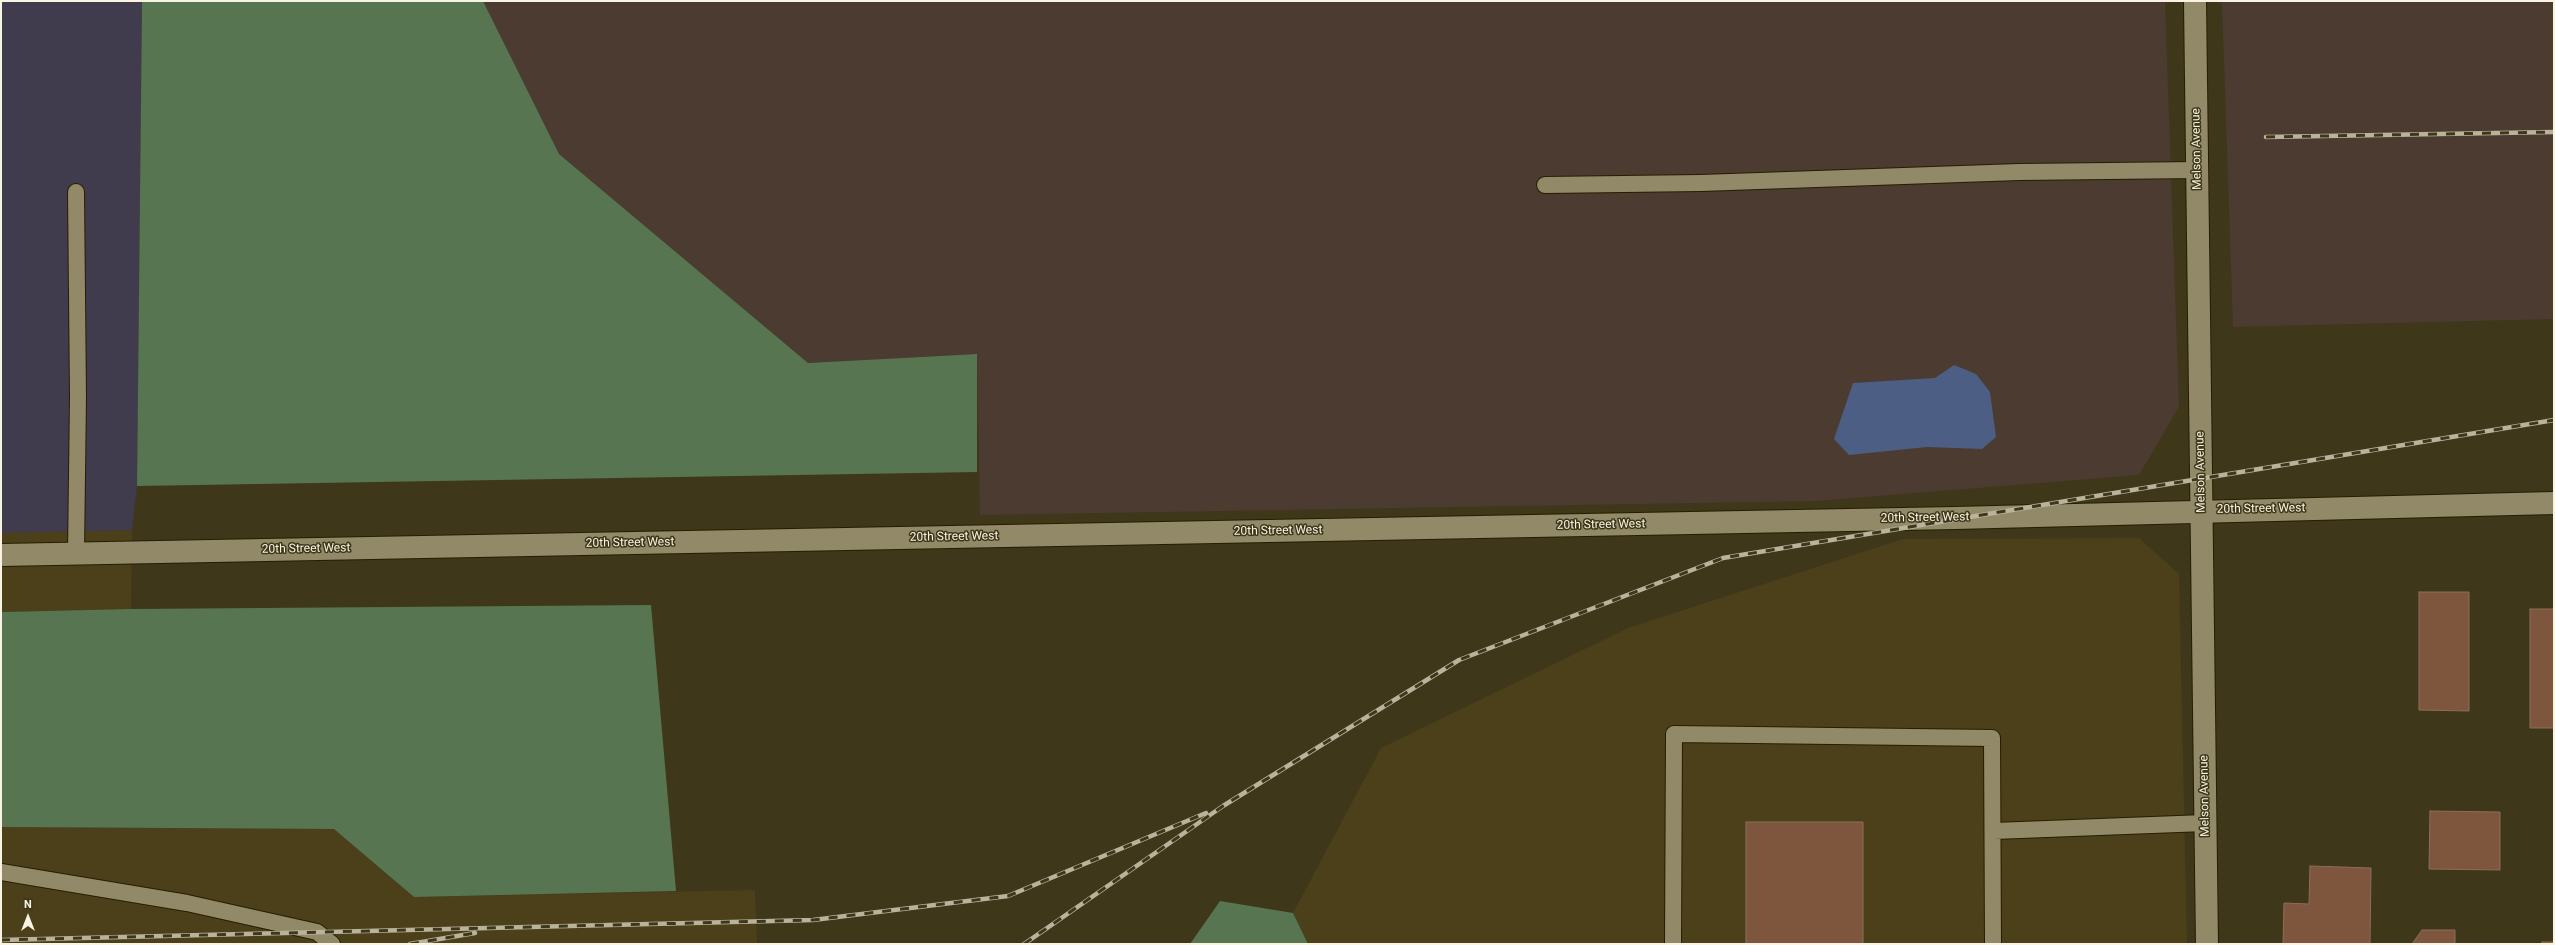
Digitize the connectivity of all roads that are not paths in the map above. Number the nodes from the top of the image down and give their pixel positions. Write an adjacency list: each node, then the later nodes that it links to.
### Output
1 (2195, 1): 2 (street, Melson Avenue)
2 (2197, 170): 3 (lane); 6 (street, Melson Avenue)
3 (1545, 185)
4 (76, 192): 7 (lane)
5 (2554, 503): 6 (street, 20th Street West)
6 (2201, 510): 7 (street, 20th Street West); 9 (street, Melson Avenue)
7 (76, 553): 8 (street, 20th Street West)
8 (1, 555)
9 (2206, 823): 10 (lane); 15 (street, Melson Avenue)
10 (1994, 831): 13 (lane); 14 (lane)
11 (1, 872): 12 (lane)
12 (332, 944)
13 (1673, 944)
14 (1993, 944)
15 (2207, 944)

